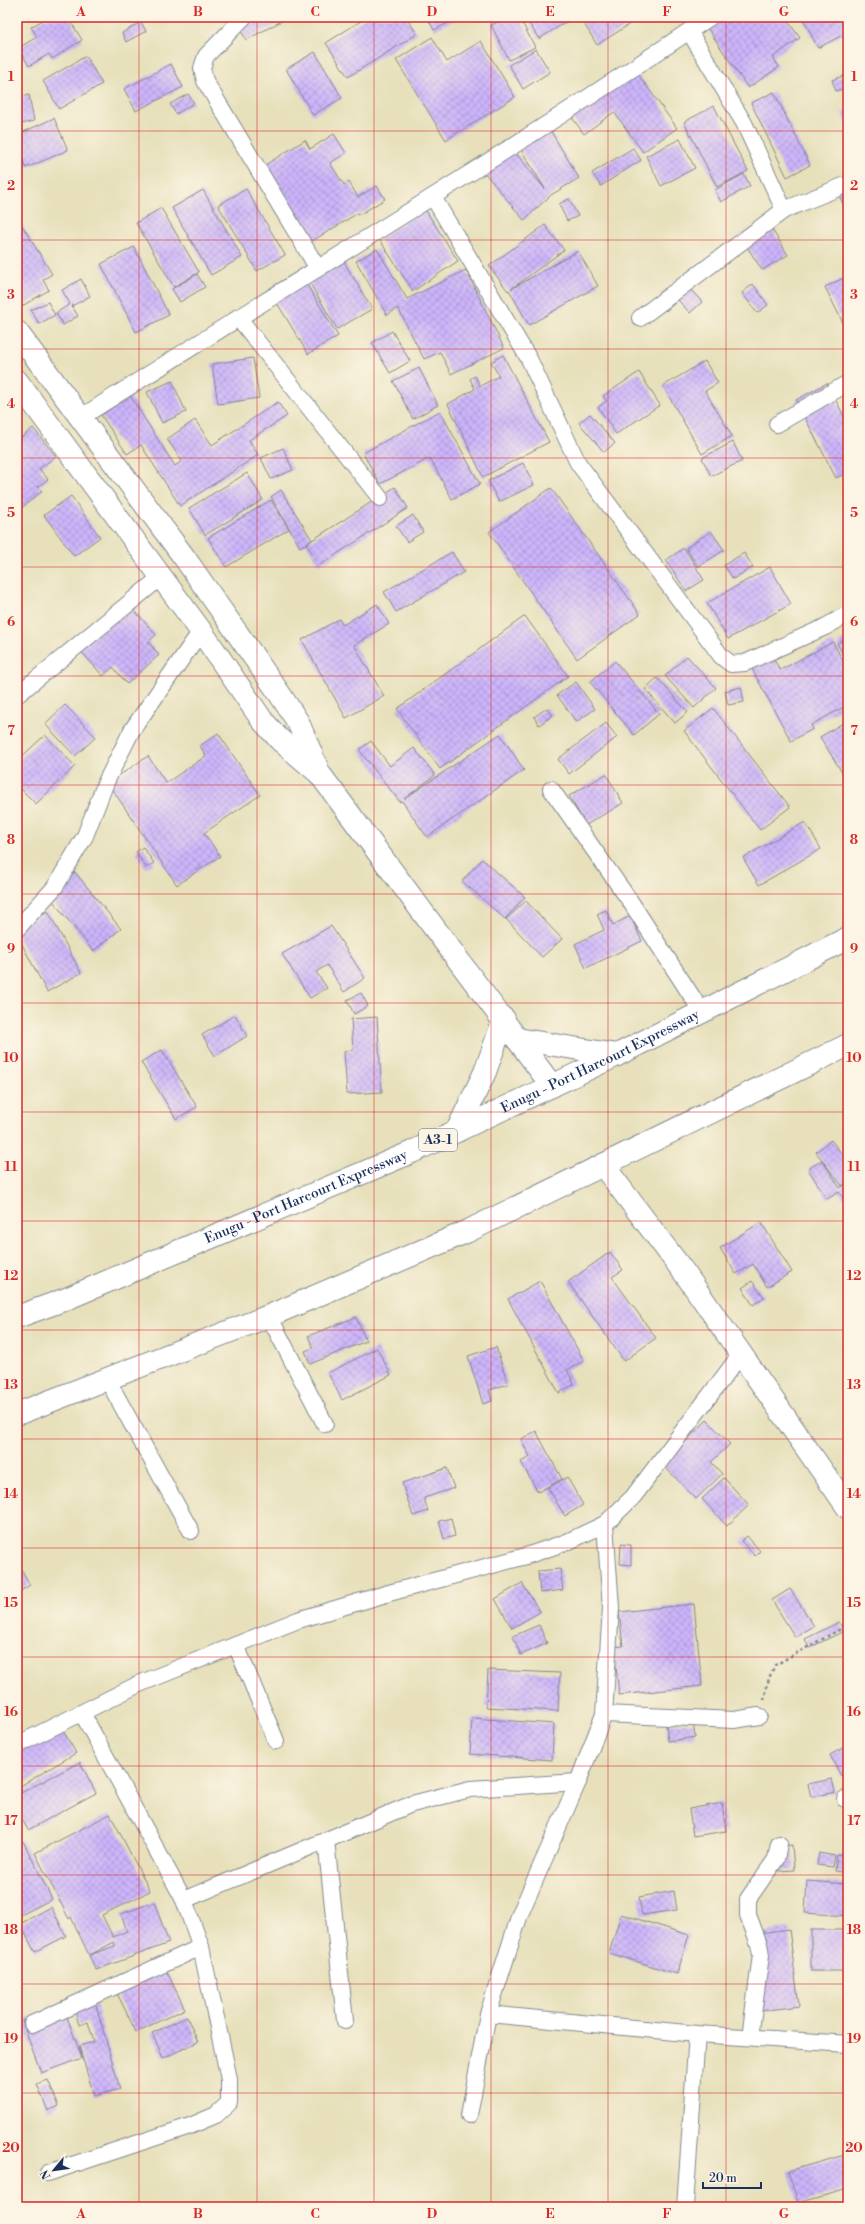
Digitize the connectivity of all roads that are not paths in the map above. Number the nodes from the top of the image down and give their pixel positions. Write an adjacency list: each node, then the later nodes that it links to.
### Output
1 (244, 17): 6 (street)
2 (698, 23): 4 (street); 5 (street)
3 (848, 184): 5 (street)
4 (433, 197): 6 (street); 16 (street)
5 (784, 210): 8 (street)
6 (318, 267): 7 (street)
7 (238, 317): 12 (street); 14 (street)
8 (640, 318)
9 (17, 332): 12 (main road)
10 (17, 382): 15 (main road)
11 (848, 383): 13 (street)
12 (80, 418): 19 (main road)
13 (777, 424)
14 (380, 498)
15 (161, 577): 17 (main road); 18 (street)
16 (848, 614)
17 (201, 632): 19 (main road); 21 (street)
18 (17, 695)
19 (319, 773): 24 (main road)
20 (551, 789): 23 (street)
21 (17, 929)
22 (848, 938): 23 (main road, Enugu - Port Harcourt Expressway / A3-1)
23 (702, 1012): 27 (main road, Enugu - Port Harcourt Expressway / A3-1)
24 (504, 1019): 25 (main road); 29 (main road)
25 (517, 1039): 27 (main road); 28 (main road)
26 (848, 1044): 30 (main road)
27 (617, 1055): 28 (main road, Enugu - Port Harcourt Expressway / A3-1)
28 (552, 1086): 29 (main road, Enugu - Port Harcourt Expressway / A3-1)
29 (458, 1131): 32 (main road, Enugu - Port Harcourt Expressway / A3-1)
30 (603, 1165): 31 (main road); 33 (main road)
31 (269, 1316): 34 (main road); 36 (street)
32 (17, 1317)
33 (741, 1354): 37 (main road); 38 (street)
34 (107, 1379): 35 (main road); 39 (street)
35 (17, 1414)
36 (325, 1424)
37 (848, 1508)
38 (605, 1524): 40 (street); 42 (street)
39 (191, 1531)
40 (236, 1645): 41 (street); 44 (street)
41 (82, 1713): 45 (street); 49 (street)
42 (604, 1714): 43 (street); 46 (street)
43 (759, 1716)
44 (276, 1741)
45 (17, 1745)
46 (578, 1782): 47 (street); 51 (street)
47 (326, 1840): 49 (street); 52 (street)
48 (779, 1844): 55 (street)
49 (184, 1900): 50 (street)
50 (201, 1947): 53 (street); 58 (street)
51 (488, 2014): 54 (street); 57 (street)
52 (345, 2021)
53 (32, 2024)
54 (697, 2034): 55 (street); 59 (street)
55 (750, 2037): 56 (street)
56 (848, 2044)
57 (469, 2115)
58 (48, 2173)
59 (685, 2207)

